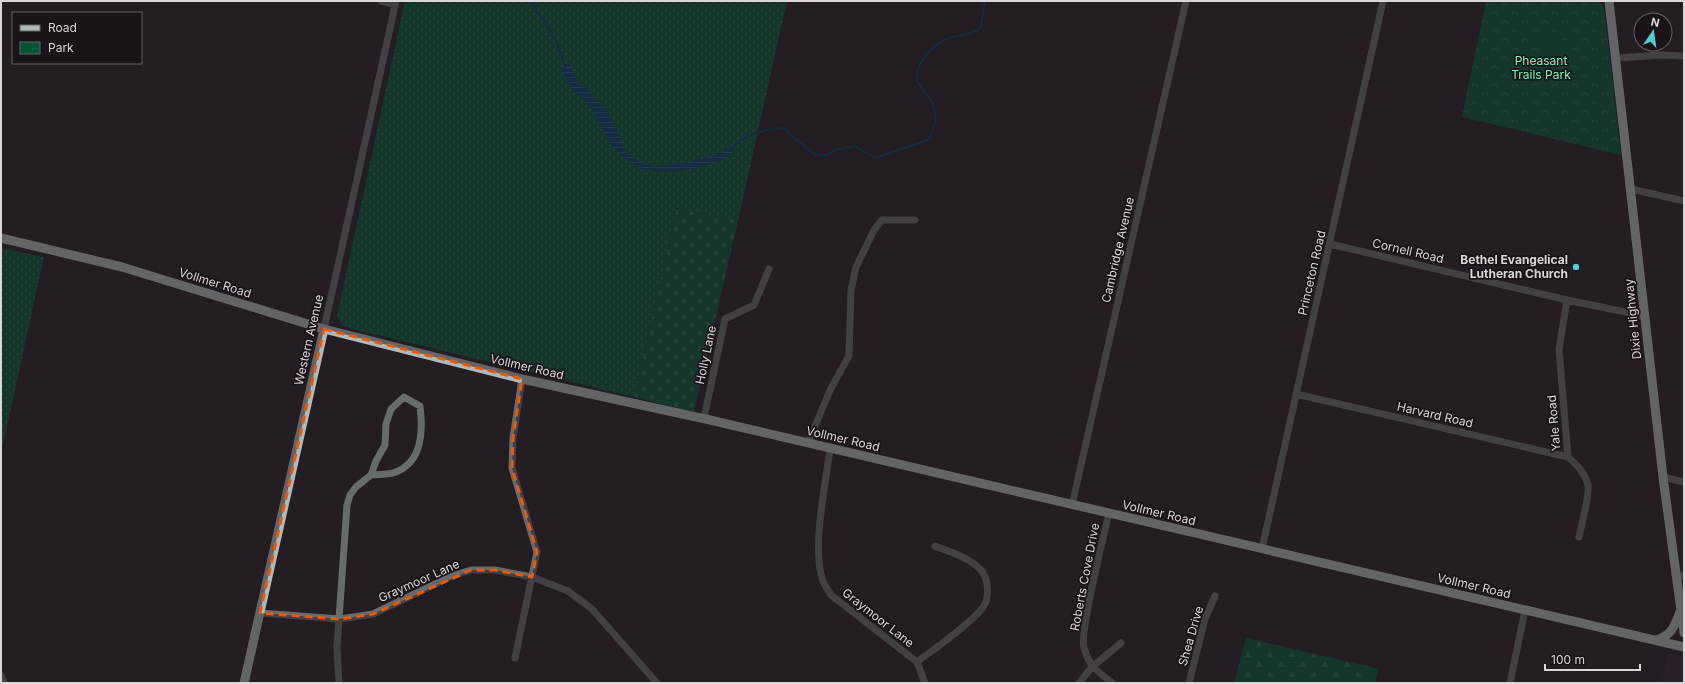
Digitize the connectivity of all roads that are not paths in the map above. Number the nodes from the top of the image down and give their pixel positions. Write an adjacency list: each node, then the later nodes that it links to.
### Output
1 (381, 1): 5 (street)
2 (1186, 1): 26 (street, Cambridge Avenue)
3 (1383, 1): 12 (street, Princeton Road)
4 (1610, 1): 7 (main road, Dixie Highway)
5 (395, 3): 16 (street, Western Avenue)
6 (1684, 56): 7 (street)
7 (1617, 58): 8 (main road, Dixie Highway)
8 (1631, 189): 9 (street); 15 (main road, Dixie Highway)
9 (1684, 201)
10 (915, 220): 20 (street)
11 (1, 238): 16 (main road, Vollmer Road)
12 (1330, 244): 14 (street, Cornell Road); 18 (street, Princeton Road)
13 (769, 269): 19 (street, Holly Lane)
14 (1567, 300): 15 (street, Cornell Road); 22 (street, Yale Road)
15 (1645, 316): 24 (main road, Dixie Highway)
16 (324, 329): 17 (main road, Vollmer Road); 36 (main road, Western Avenue)
17 (522, 379): 19 (main road, Vollmer Road); 32 (street)
18 (1296, 394): 22 (street, Harvard Road); 30 (street, Princeton Road)
19 (704, 418): 20 (main road, Vollmer Road)
20 (808, 443): 21 (main road, Vollmer Road)
21 (830, 448): 26 (main road, Vollmer Road); 43 (street, Graymoor Lane)
22 (1568, 457): 28 (street, Yale Road)
23 (371, 475): 23 (street); 37 (street)
24 (1664, 477): 25 (street); 31 (main road, Dixie Highway)
25 (1684, 482)
26 (1072, 505): 27 (main road, Vollmer Road)
27 (1109, 513): 30 (main road, Vollmer Road); 44 (street, Roberts Cove Drive)
28 (1579, 537)
29 (935, 546): 43 (street, Graymoor Lane)
30 (1262, 549): 34 (main road, Vollmer Road)
31 (1680, 575): 35 (main road, Dixie Highway)
32 (532, 577): 37 (street, Graymoor Lane); 42 (street); 49 (street, Graymoor Lane)
33 (1215, 596): 53 (street, Shea Drive)
34 (1525, 610): 39 (main road, Vollmer Road); 54 (street)
35 (1680, 611): 38 (main road, Dixie Highway); 39 (main road)
36 (260, 613): 37 (street, Graymoor Lane); 47 (main road, Western Avenue)
37 (340, 619): 48 (street)
38 (1684, 633)
39 (1654, 640): 41 (main road, Vollmer Road)
40 (1121, 642): 44 (street)
41 (1684, 647)
42 (515, 658)
43 (917, 662): 50 (street, Graymoor Lane)
44 (1092, 667): 51 (street); 52 (street, Roberts Cove Drive)
45 (1, 675): 46 (street)
46 (4, 683)
47 (244, 683)
48 (339, 683)
49 (657, 683)
50 (925, 683)
51 (1079, 683)
52 (1112, 683)
53 (1189, 683)
54 (1510, 683)

